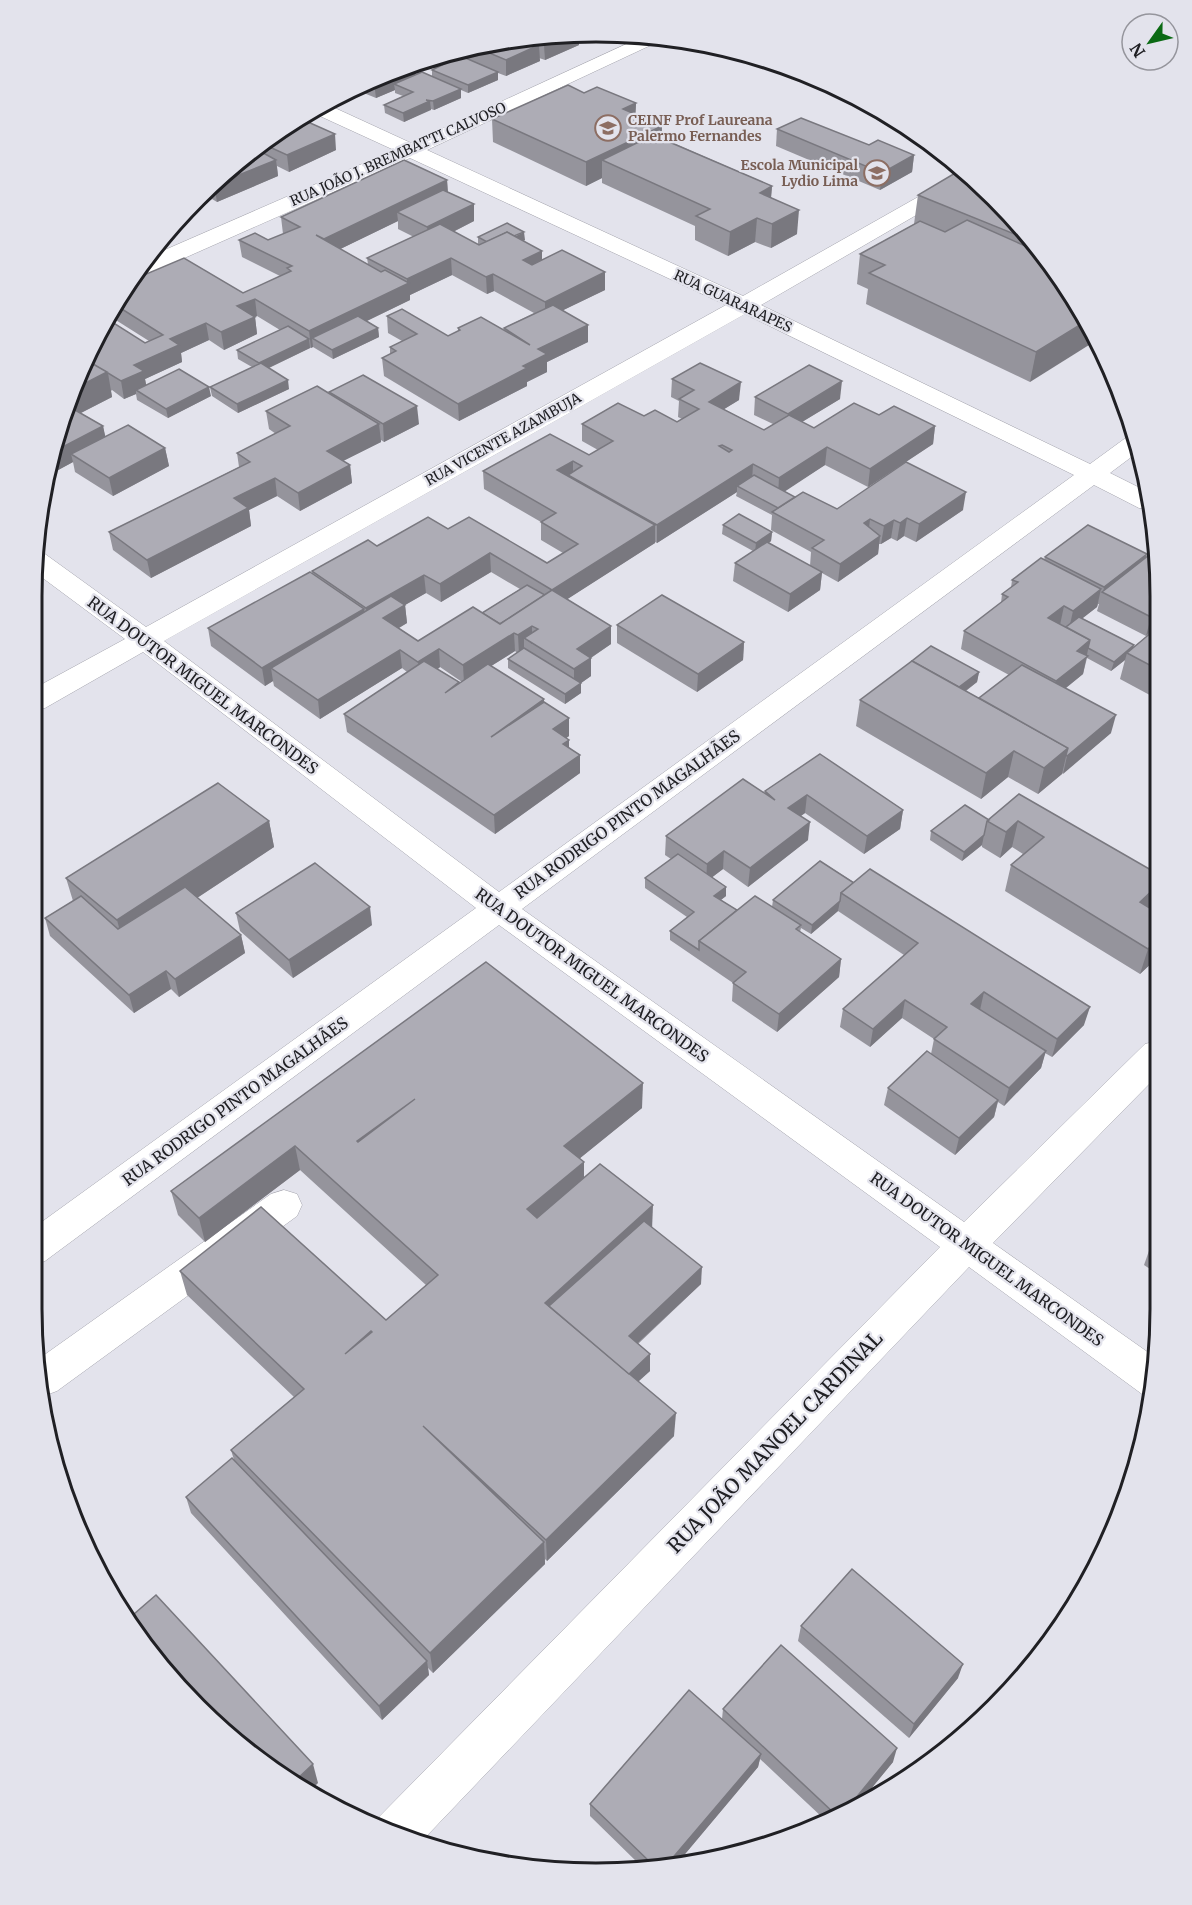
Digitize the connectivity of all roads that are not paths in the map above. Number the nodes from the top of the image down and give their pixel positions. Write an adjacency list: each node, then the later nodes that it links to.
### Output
1 (642, 44): 3 (street, RUA JOÃO J. BREMBATTI CALVOSO)
2 (327, 112): 3 (street, RUA GUARARAPES)
3 (409, 151): 5 (street, RUA JOÃO J. BREMBATTI CALVOSO); 6 (street, RUA GUARARAPES)
4 (962, 180): 6 (street, RUA VICENTE AZAMBUJA)
5 (153, 264)
6 (744, 305): 8 (street, RUA GUARARAPES); 11 (street, RUA VICENTE AZAMBUJA)
7 (1129, 447): 8 (street, RUA RODRIGO PINTO MAGALHÃES)
8 (1092, 475): 9 (street, RUA GUARARAPES); 13 (street, RUA RODRIGO PINTO MAGALHÃES)
9 (1141, 499)
10 (43, 565): 11 (street, RUA DOUTOR MIGUEL MARCONDES)
11 (144, 639): 12 (street, RUA VICENTE AZAMBUJA); 13 (street, RUA DOUTOR MIGUEL MARCONDES)
12 (42, 696)
13 (498, 908): 16 (street, RUA RODRIGO PINTO MAGALHÃES); 17 (street, RUA DOUTOR MIGUEL MARCONDES)
14 (1150, 1061): 17 (street, RUA JOÃO MANOEL CARDINAL)
15 (284, 1205): 19 (street)
16 (42, 1243)
17 (967, 1244): 18 (street, RUA DOUTOR MIGUEL MARCONDES); 20 (street, RUA JOÃO MANOEL CARDINAL)
18 (1146, 1374)
19 (46, 1376)
20 (402, 1828)

